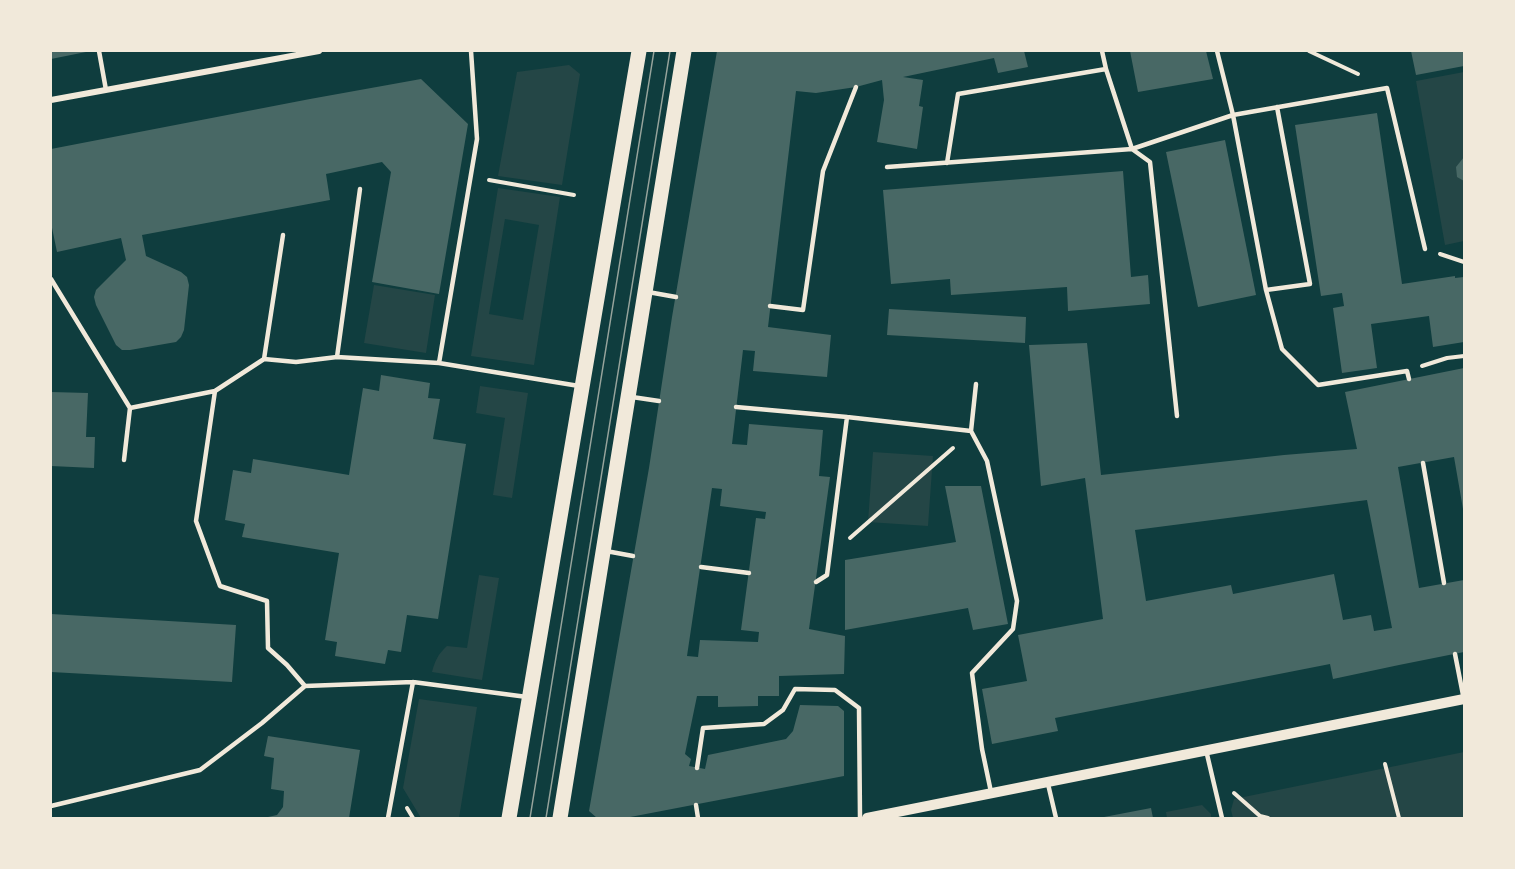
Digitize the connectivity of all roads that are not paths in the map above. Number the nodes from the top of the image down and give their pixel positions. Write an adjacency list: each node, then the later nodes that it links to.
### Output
1 (99, 51): 11 (lane)
2 (319, 51): 8 (street)
3 (471, 51): 28 (lane)
4 (639, 51): 31 (main road)
5 (684, 51): 23 (main road)
6 (1102, 51): 9 (lane)
7 (1217, 51): 14 (lane)
8 (300, 53): 11 (street)
9 (1106, 69): 15 (lane); 16 (lane)
10 (856, 87): 25 (lane)
11 (106, 90): 12 (street)
12 (51, 100)
13 (1277, 107): 14 (lane); 20 (lane); 22 (lane)
14 (1233, 116): 15 (lane); 22 (lane)
15 (1132, 149): 16 (lane); 37 (lane)
16 (947, 163): 17 (lane)
17 (887, 167)
18 (360, 189): 26 (lane)
19 (283, 235): 27 (lane)
20 (1425, 249)
21 (51, 279): 36 (lane)
22 (1266, 290): 29 (lane)
23 (645, 292): 24 (lane); 33 (main road)
24 (676, 297)
25 (770, 306)
26 (337, 357): 27 (lane); 28 (lane)
27 (264, 359): 32 (lane)
28 (440, 363): 31 (lane)
29 (1409, 379)
30 (975, 384): 39 (lane)
31 (582, 386): 51 (main road)
32 (215, 391): 36 (lane); 50 (lane)
33 (628, 396): 34 (lane); 42 (main road)
34 (659, 401)
35 (736, 407): 38 (lane)
36 (130, 408): 40 (lane)
37 (1177, 416)
38 (847, 417): 39 (lane); 46 (lane)
39 (971, 431): 56 (lane)
40 (124, 460)
41 (1423, 463): 47 (lane)
42 (603, 551): 43 (lane); 61 (main road)
43 (633, 556)
44 (701, 567): 45 (lane)
45 (749, 573)
46 (816, 582)
47 (1444, 584)
48 (1455, 654): 52 (lane)
49 (412, 682): 50 (lane); 51 (lane); 59 (lane)
50 (305, 686): 58 (lane)
51 (529, 697): 60 (main road)
52 (1464, 700): 53 (street)
53 (1206, 750): 55 (street); 66 (lane)
54 (697, 768): 63 (lane)
55 (1047, 781): 56 (street); 65 (lane)
56 (991, 792): 64 (street)
57 (696, 805): 62 (lane)
58 (51, 806)
59 (388, 818)
60 (509, 818)
61 (560, 818)
62 (698, 818)
63 (860, 818)
64 (867, 818)
65 (1056, 818)
66 (1222, 818)

